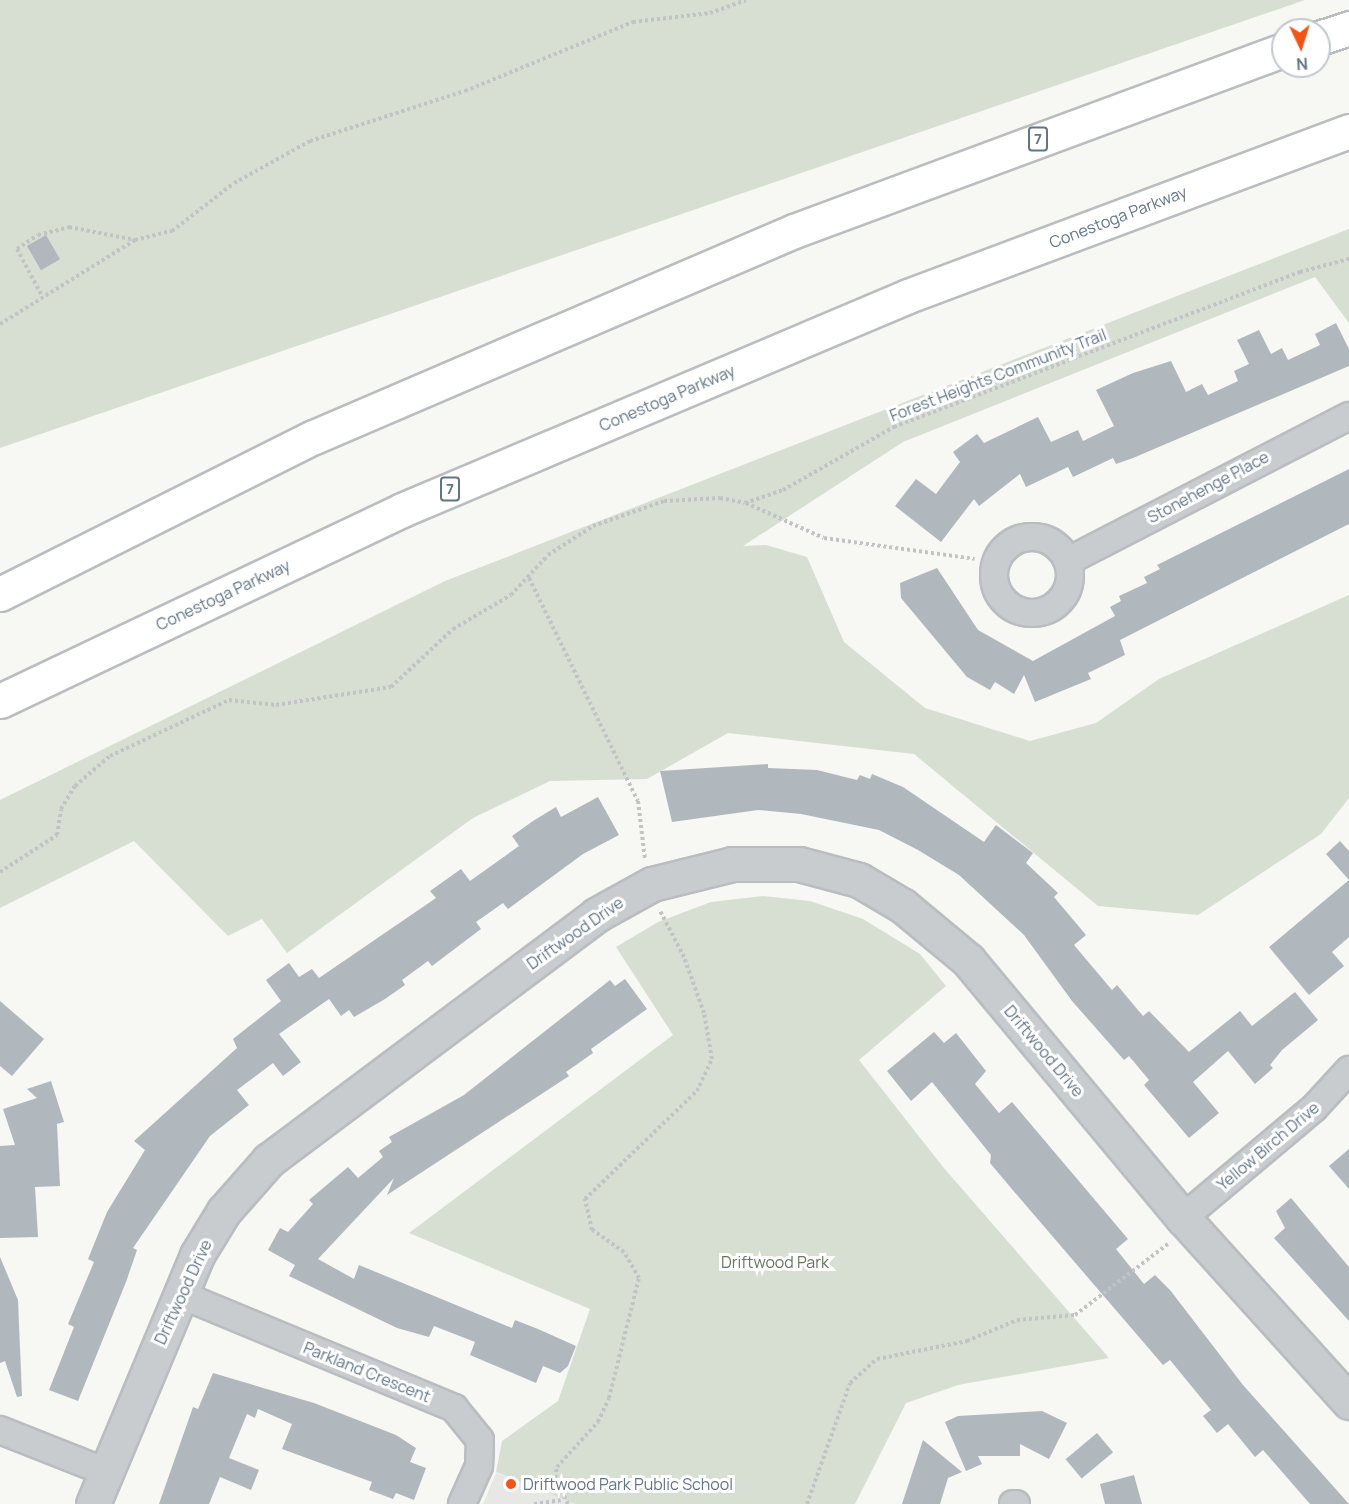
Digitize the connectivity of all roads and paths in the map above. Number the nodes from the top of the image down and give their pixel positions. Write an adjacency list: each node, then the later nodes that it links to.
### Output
1 (746, 0): 6 (path)
2 (1349, 28): 3 (highway)
3 (1331, 34)
4 (1271, 54): 15 (highway, 7)
5 (1349, 131): 16 (highway, Conestoga Parkway / 7)
6 (135, 240): 8 (path); 9 (path)
7 (1349, 260): 11 (path, Forest Heights Community Trail)
8 (41, 294)
9 (0, 324)
10 (1349, 416): 13 (street, Stonehenge Place)
11 (745, 503): 12 (path); 14 (path, Forest Heights Community Trail)
12 (975, 559)
13 (1068, 561)
14 (529, 578): 17 (path); 18 (path, Forest Heights Community Trail)
15 (0, 594)
16 (0, 701)
17 (645, 862)
18 (0, 872)
19 (657, 906): 26 (path)
20 (1349, 1070): 21 (street, Yellow Birch Drive)
21 (1176, 1231): 22 (street, Driftwood Drive); 23 (street, Driftwood Drive); 31 (path)
22 (179, 1294): 25 (street, Driftwood Drive); 28 (street, Parkland Crescent)
23 (1349, 1402)
24 (0, 1430): 25 (street)
25 (106, 1472): 27 (street, Driftwood Drive)
26 (561, 1500): 29 (path); 30 (path)
27 (93, 1504)
28 (462, 1504)
29 (534, 1504)
30 (568, 1504)
31 (807, 1504)

